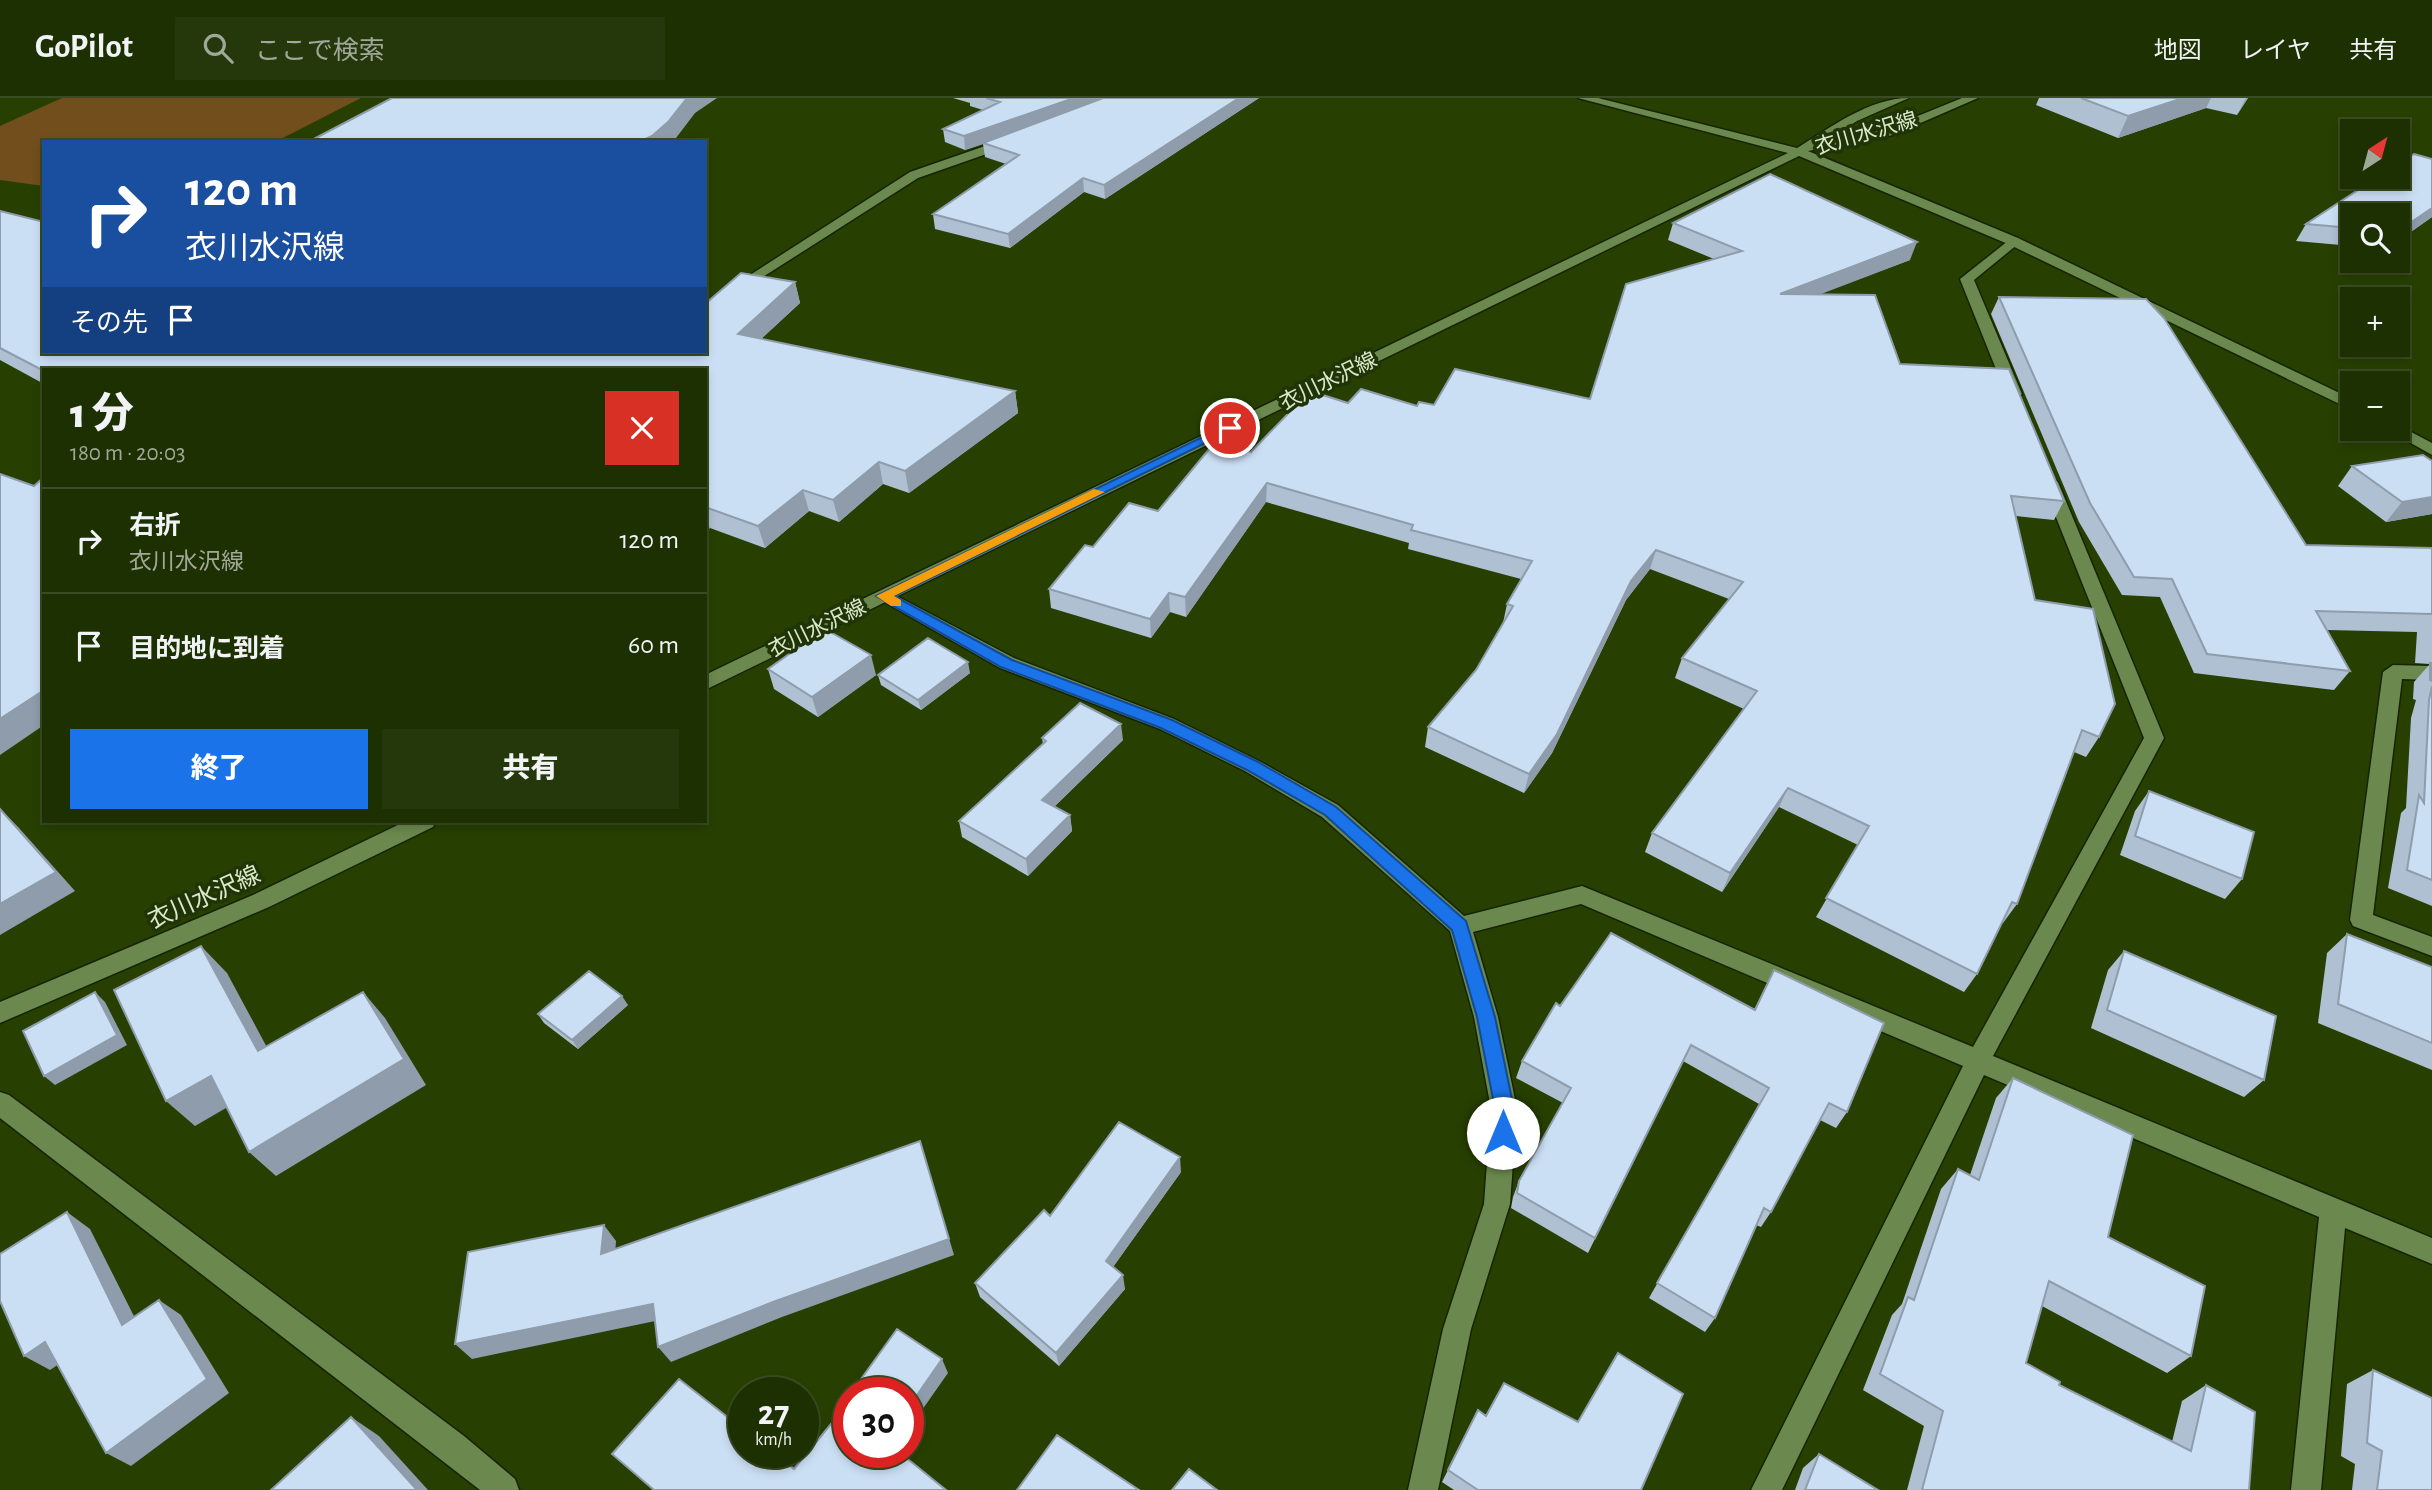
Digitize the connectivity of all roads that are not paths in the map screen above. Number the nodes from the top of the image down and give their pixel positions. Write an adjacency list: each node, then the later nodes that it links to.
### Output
1 (1584, 98): 5 (street)
2 (1903, 98): 5 (street, 衣川水沢線)
3 (1972, 98): 5 (street, 衣川水沢線)
4 (1029, 134): 7 (street)
5 (1799, 152): 6 (street); 13 (street, 衣川水沢線)
6 (2013, 241): 8 (street); 9 (street)
7 (707, 309)
8 (2340, 399)
9 (2019, 407)
10 (2410, 438): 11 (street)
11 (2432, 450)
12 (2045, 470): 20 (street)
13 (883, 596): 15 (street, 衣川水沢線); 17 (street)
14 (2432, 673): 18 (street)
15 (707, 682)
16 (421, 823): 19 (street, 衣川水沢線)
17 (1460, 926): 20 (street); 25 (street)
18 (2432, 947)
19 (0, 1013)
20 (1979, 1059): 22 (street); 26 (street)
21 (0, 1103): 24 (street)
22 (2333, 1212): 23 (street); 27 (street)
23 (2432, 1251)
24 (504, 1490)
25 (1423, 1490)
26 (1766, 1490)
27 (2306, 1490)

